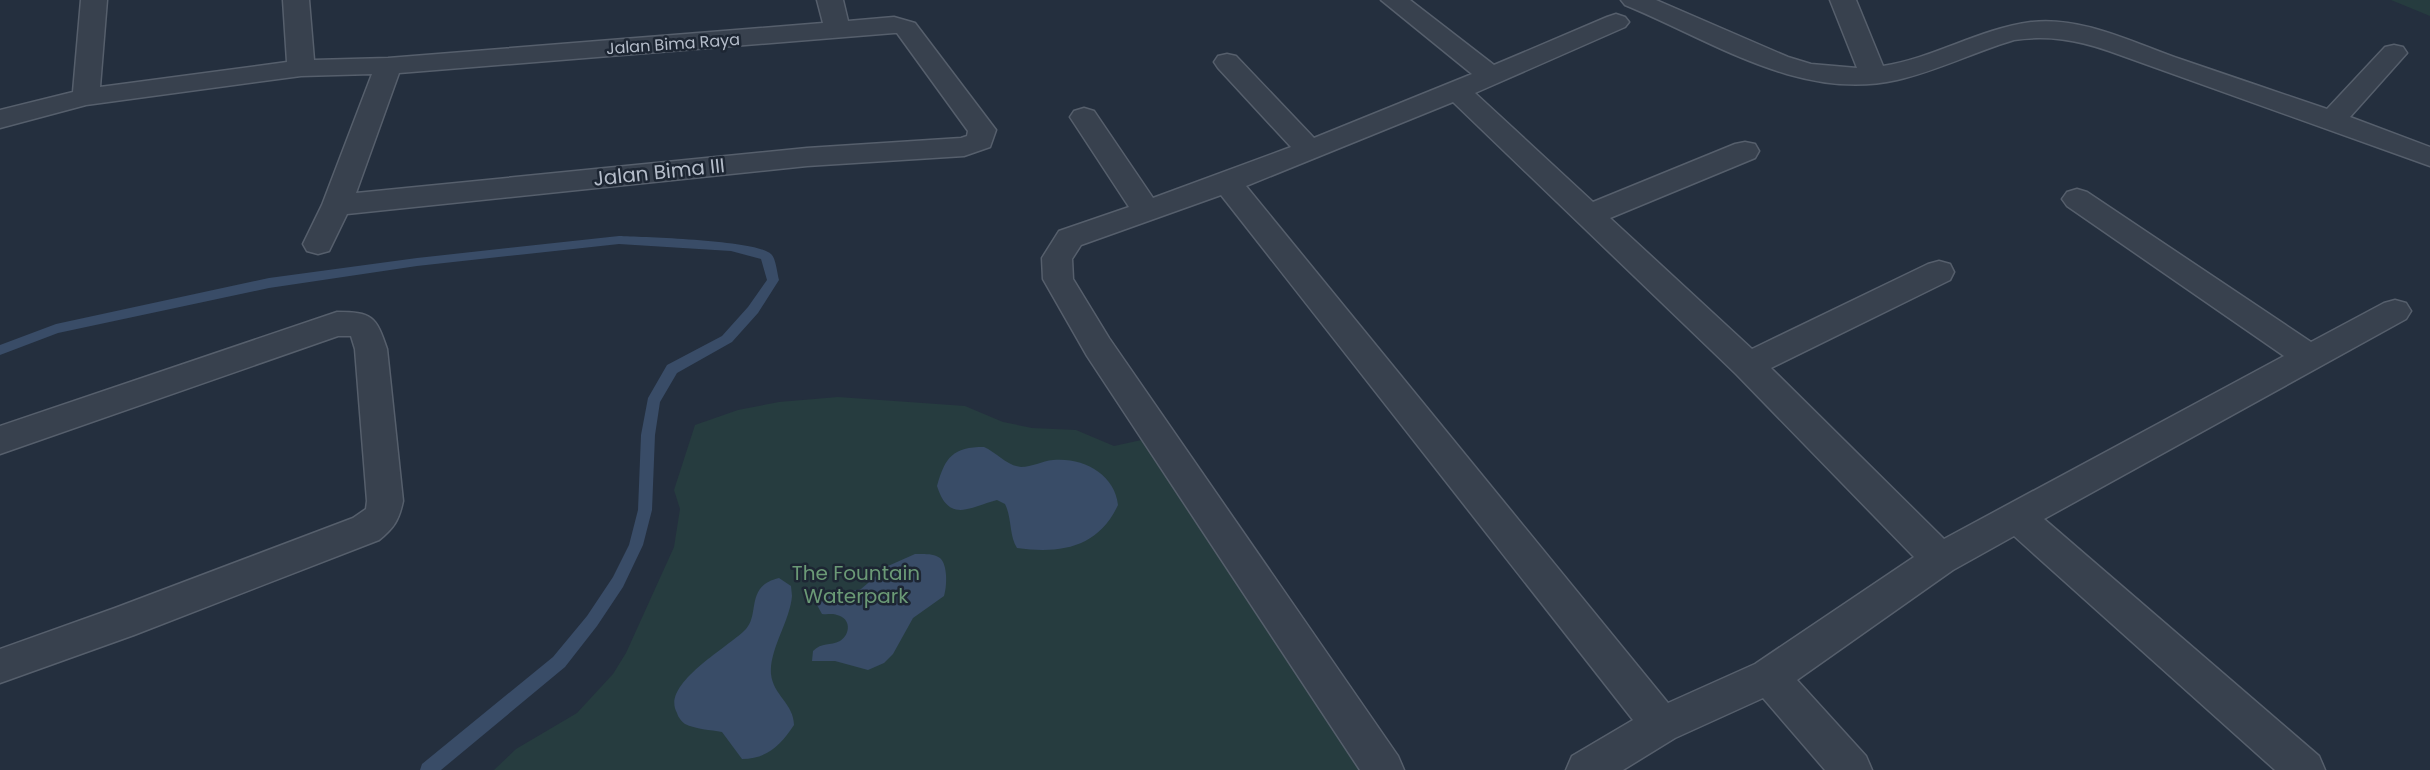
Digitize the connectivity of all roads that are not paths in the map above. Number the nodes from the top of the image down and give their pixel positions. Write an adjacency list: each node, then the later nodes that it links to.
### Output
1 (94, 0): 16 (street)
2 (296, 0): 12 (street)
3 (830, 0): 8 (street)
4 (1394, 0): 13 (street)
5 (1634, 0): 14 (street)
6 (1844, 0): 14 (street)
7 (1616, 22): 13 (street)
8 (838, 31): 11 (street, Jalan Bima Raya); 20 (street, Jalan Bima Raya)
9 (2394, 53): 19 (street)
10 (1227, 62): 21 (street)
11 (388, 66): 12 (street, Jalan Bima Raya); 26 (street)
12 (301, 68): 16 (street, Jalan Bima Raya)
13 (1491, 76): 15 (street)
14 (1874, 76): 19 (street)
15 (1457, 91): 21 (street); 28 (street)
16 (86, 97): 18 (street, Jalan Bima Raya)
17 (1084, 117): 27 (street)
18 (0, 119)
19 (2333, 120): 23 (street)
20 (980, 141): 26 (street, Jalan Bima III)
21 (1310, 150): 24 (street)
22 (1745, 151): 28 (street)
23 (2430, 158)
24 (1227, 183): 27 (street); 39 (street)
25 (2077, 199): 32 (street)
26 (337, 205): 29 (street)
27 (1146, 210): 40 (street)
28 (1589, 215): 33 (street)
29 (318, 244)
30 (1940, 273): 33 (street)
31 (2395, 311): 32 (street)
32 (2311, 358): 35 (street)
33 (1748, 365): 36 (street)
34 (0, 440): 37 (street)
35 (2018, 518): 36 (street); 43 (street)
36 (1940, 560): 38 (street)
37 (0, 666)
38 (1769, 677): 39 (street); 42 (street)
39 (1661, 724): 41 (street)
40 (1384, 770)
41 (1586, 770)
42 (1851, 770)
43 (2305, 770)

